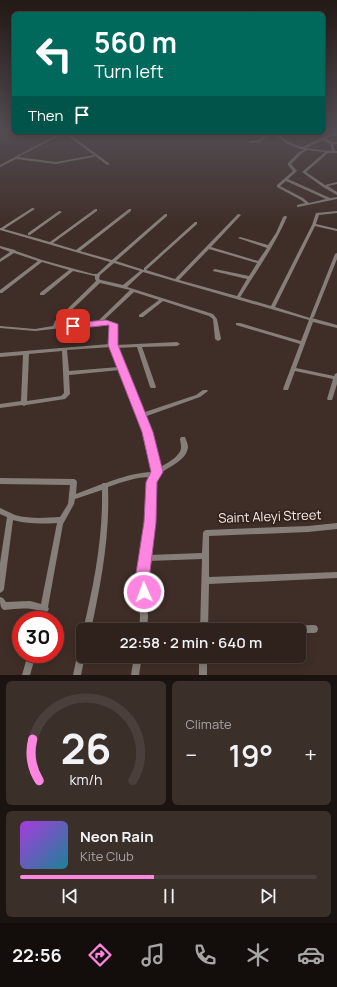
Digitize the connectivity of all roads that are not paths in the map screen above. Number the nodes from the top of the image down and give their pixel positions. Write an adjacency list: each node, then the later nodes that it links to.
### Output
1 (290, 164): 3 (street)
2 (314, 164): 5 (street)
3 (285, 179): 7 (street); 8 (street)
4 (337, 183): 5 (street)
5 (324, 186): 6 (street)
6 (337, 195): 7 (street)
7 (329, 199): 8 (street)
8 (308, 204): 9 (street)
9 (298, 206)
10 (33, 209): 20 (street)
11 (96, 210): 24 (street)
12 (130, 210): 28 (street)
13 (60, 212): 22 (street)
14 (337, 212): 19 (street)
15 (166, 215): 31 (street)
16 (239, 215): 25 (street)
17 (285, 217): 26 (street)
18 (196, 223): 37 (street)
19 (314, 225): 21 (street); 50 (street)
20 (2, 229): 22 (street); 24 (street)
21 (337, 230)
22 (29, 234): 24 (street)
23 (240, 238): 26 (street)
24 (52, 242): 28 (street)
25 (208, 247): 34 (street); 41 (street)
26 (269, 247): 34 (street)
27 (0, 248): 29 (street)
28 (78, 250): 31 (street)
29 (14, 251): 32 (street); 33 (street)
30 (337, 254): 35 (street)
31 (114, 260): 37 (street); 39 (street)
32 (0, 261)
33 (41, 261): 36 (street); 45 (street)
34 (260, 262): 40 (street)
35 (334, 267): 53 (street)
36 (72, 270): 39 (street); 46 (street)
37 (144, 270): 41 (street); 43 (street); 47 (street)
38 (215, 270): 40 (street)
39 (98, 275): 42 (street)
40 (250, 278): 48 (street)
41 (177, 279): 47 (street)
42 (99, 281): 43 (street); 59 (street)
43 (124, 287): 44 (street)
44 (133, 290): 49 (street); 55 (street)
45 (0, 292)
46 (42, 294)
47 (230, 295): 48 (street); 51 (street)
48 (239, 296): 50 (street)
49 (163, 299): 52 (street); 60 (street)
50 (273, 306): 51 (street)
51 (291, 313): 53 (street)
52 (141, 316)
53 (312, 319): 54 (street); 57 (street); 61 (street)
54 (337, 323)
55 (97, 324): 59 (street); 63 (street)
56 (238, 324): 61 (street)
57 (337, 326)
58 (0, 327): 59 (street)
59 (55, 328)
60 (218, 339)
61 (303, 343): 69 (street)
62 (177, 344): 64 (street)
63 (113, 346): 64 (street); 65 (street); 68 (street)
64 (139, 346): 72 (street)
65 (64, 349): 66 (street); 70 (street)
66 (26, 353): 67 (street); 76 (street)
67 (0, 355)
68 (122, 368): 70 (street); 78 (street)
69 (293, 369): 71 (street); 73 (street)
70 (66, 373): 76 (street)
71 (337, 377): 75 (street)
72 (153, 387)
73 (286, 389)
74 (206, 391): 78 (street)
75 (330, 399)
76 (24, 404): 77 (street)
77 (0, 406)
78 (140, 416): 80 (street)
79 (183, 439): 80 (street)
80 (156, 473): 82 (street); 89 (street)
81 (0, 480): 83 (street)
82 (105, 485): 83 (street); 96 (street)
83 (73, 497): 86 (street)
84 (0, 511): 85 (street)
85 (10, 517): 86 (street); 92 (street)
86 (61, 520): 94 (street)
87 (337, 526): 88 (street, Saint Aleyi Street)
88 (205, 556): 89 (street); 91 (street, Saint Aleyi Street)
89 (145, 558): 97 (street)
90 (337, 575): 91 (street)
91 (205, 581): 98 (street, Saint Aleyi Street)
92 (0, 589)
93 (0, 601): 94 (street)
94 (45, 608): 95 (street)
95 (44, 611)
96 (88, 623)
97 (143, 623)
98 (204, 623)
99 (306, 629): 100 (street)
100 (314, 629)
101 (29, 663): 105 (street)
102 (80, 663): 106 (street)
103 (137, 663): 107 (street)
104 (203, 663): 108 (street)
105 (26, 675)
106 (77, 675)
107 (135, 675)
108 (203, 675)

